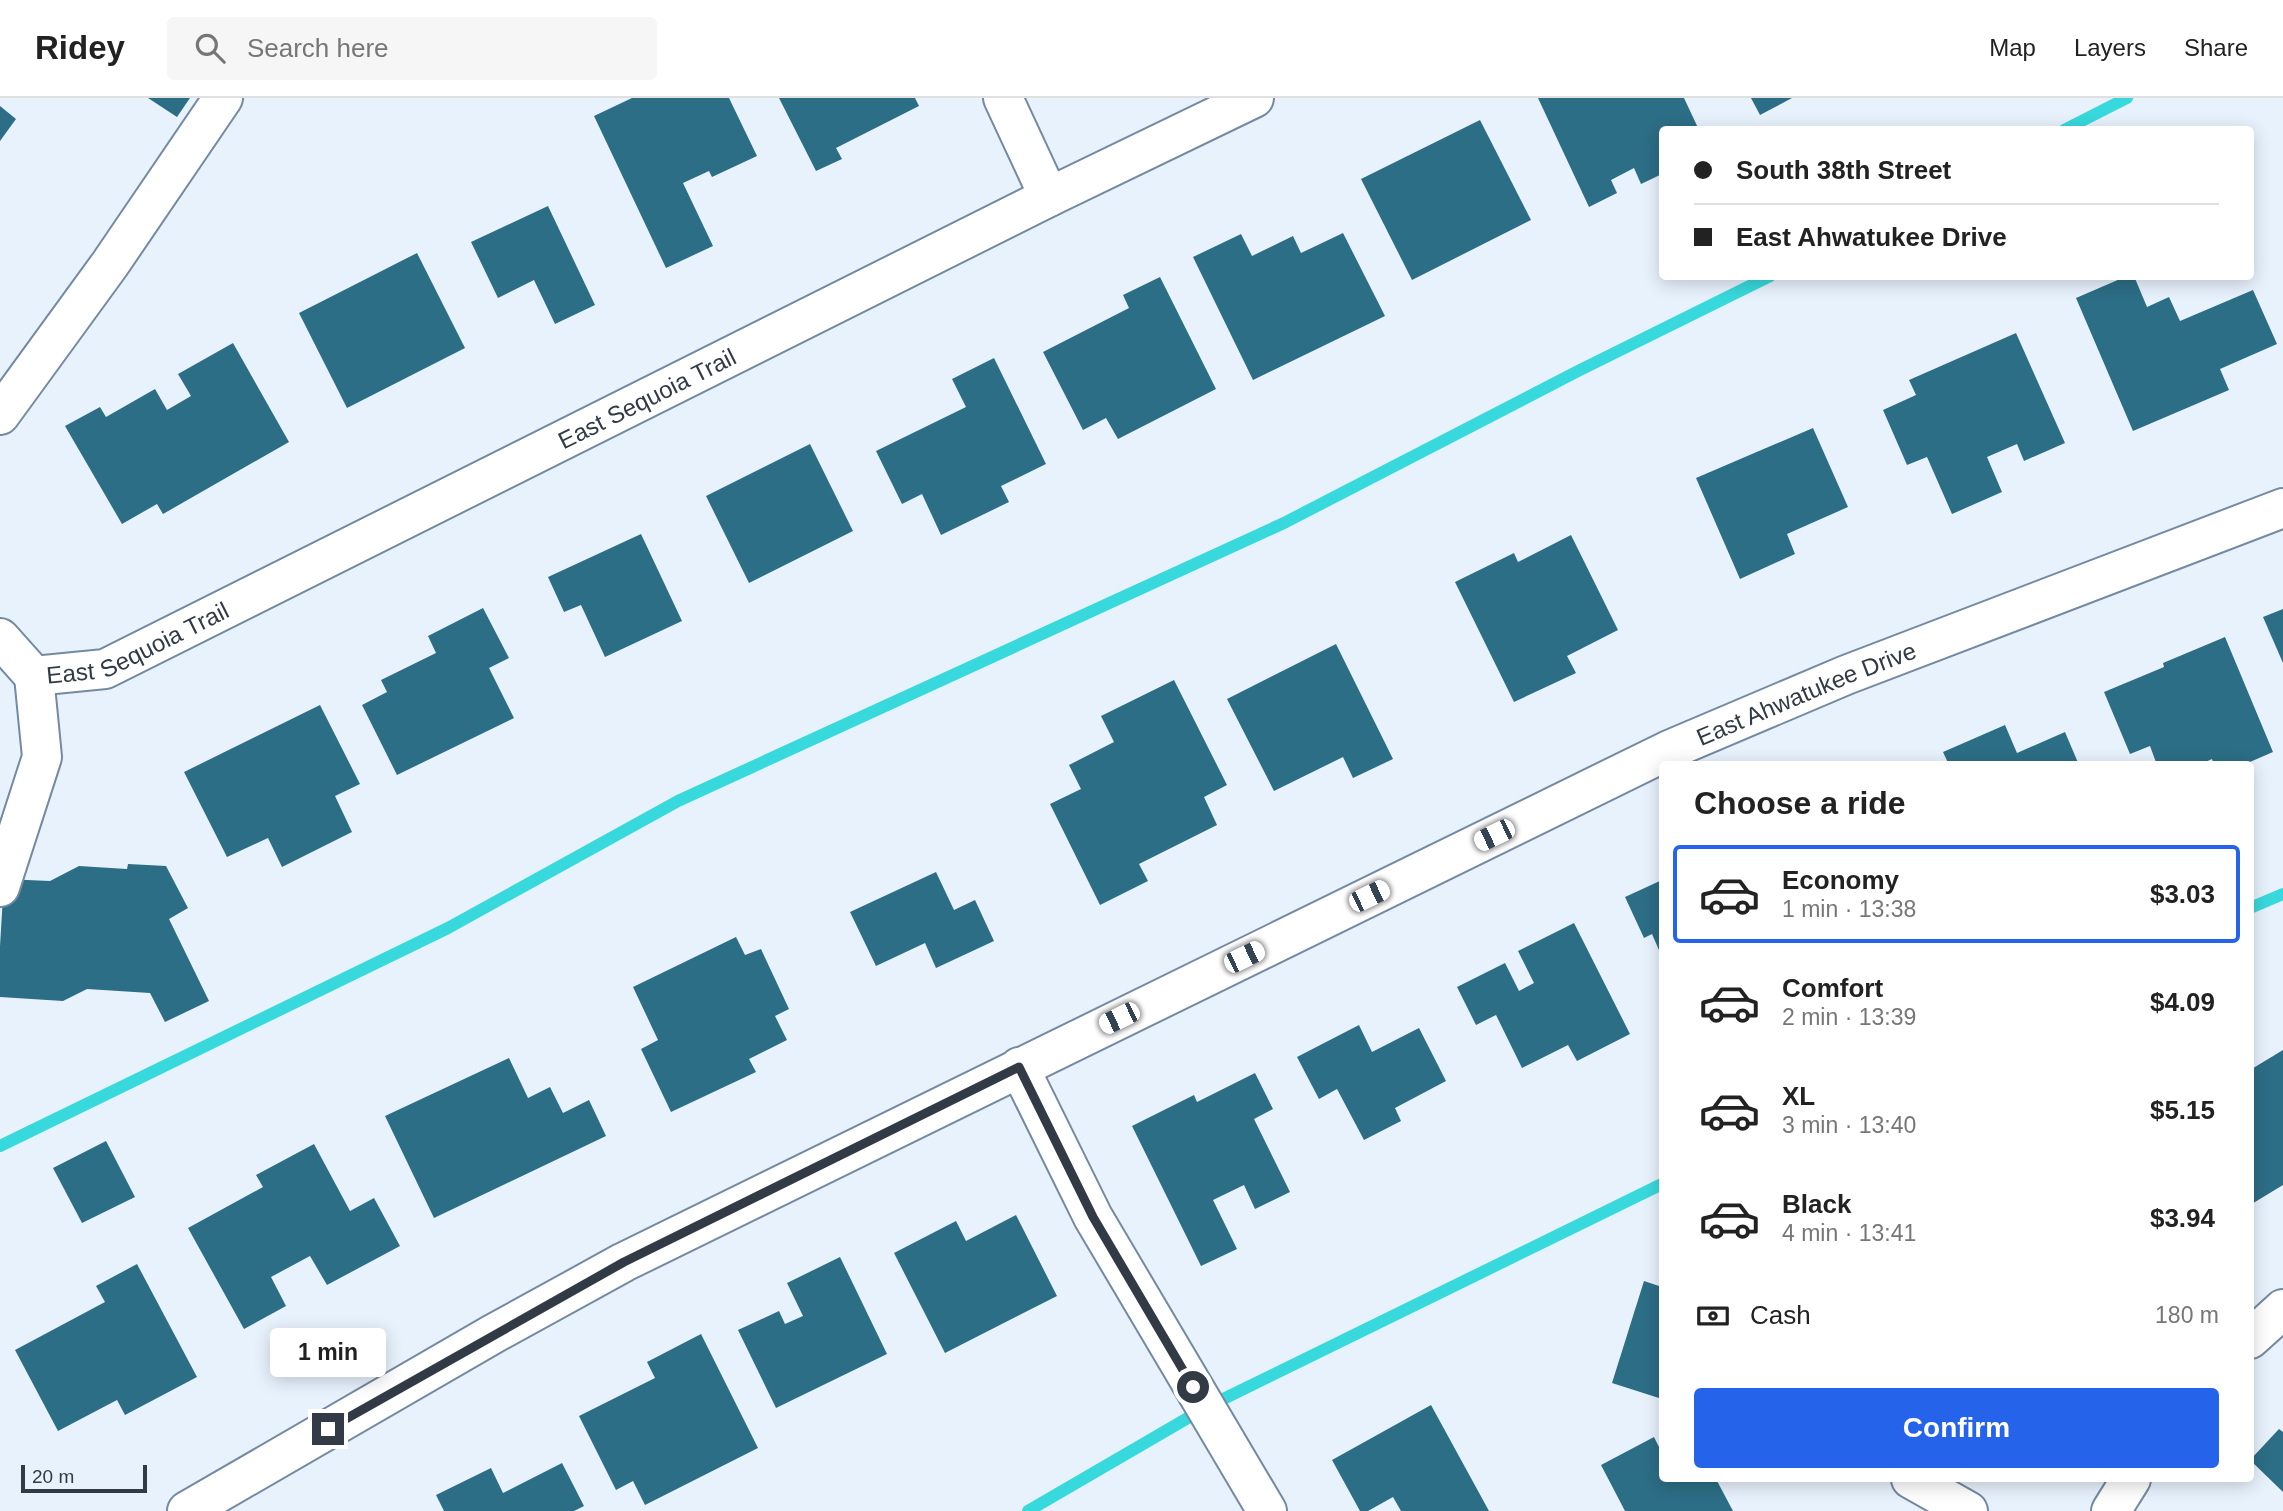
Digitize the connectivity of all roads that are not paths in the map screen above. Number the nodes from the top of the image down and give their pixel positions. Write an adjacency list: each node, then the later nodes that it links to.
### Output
1 (223, 98): 5 (street)
2 (1003, 98): 4 (street)
3 (1254, 98): 4 (street, East Sequoia Trail)
4 (1049, 197): 8 (street, East Sequoia Trail)
5 (0, 415)
6 (2283, 508): 10 (street, East Ahwatukee Drive)
7 (0, 638): 8 (street)
8 (34, 676): 9 (street)
9 (0, 887)
10 (1019, 1067): 15 (street, East Ahwatukee Drive); 16 (street)
11 (2283, 1309): 12 (street)
12 (2254, 1335)
13 (1916, 1482): 17 (street)
14 (2129, 1482): 18 (street)
15 (187, 1511)
16 (1267, 1511)
17 (1968, 1511)
18 (2111, 1511)

